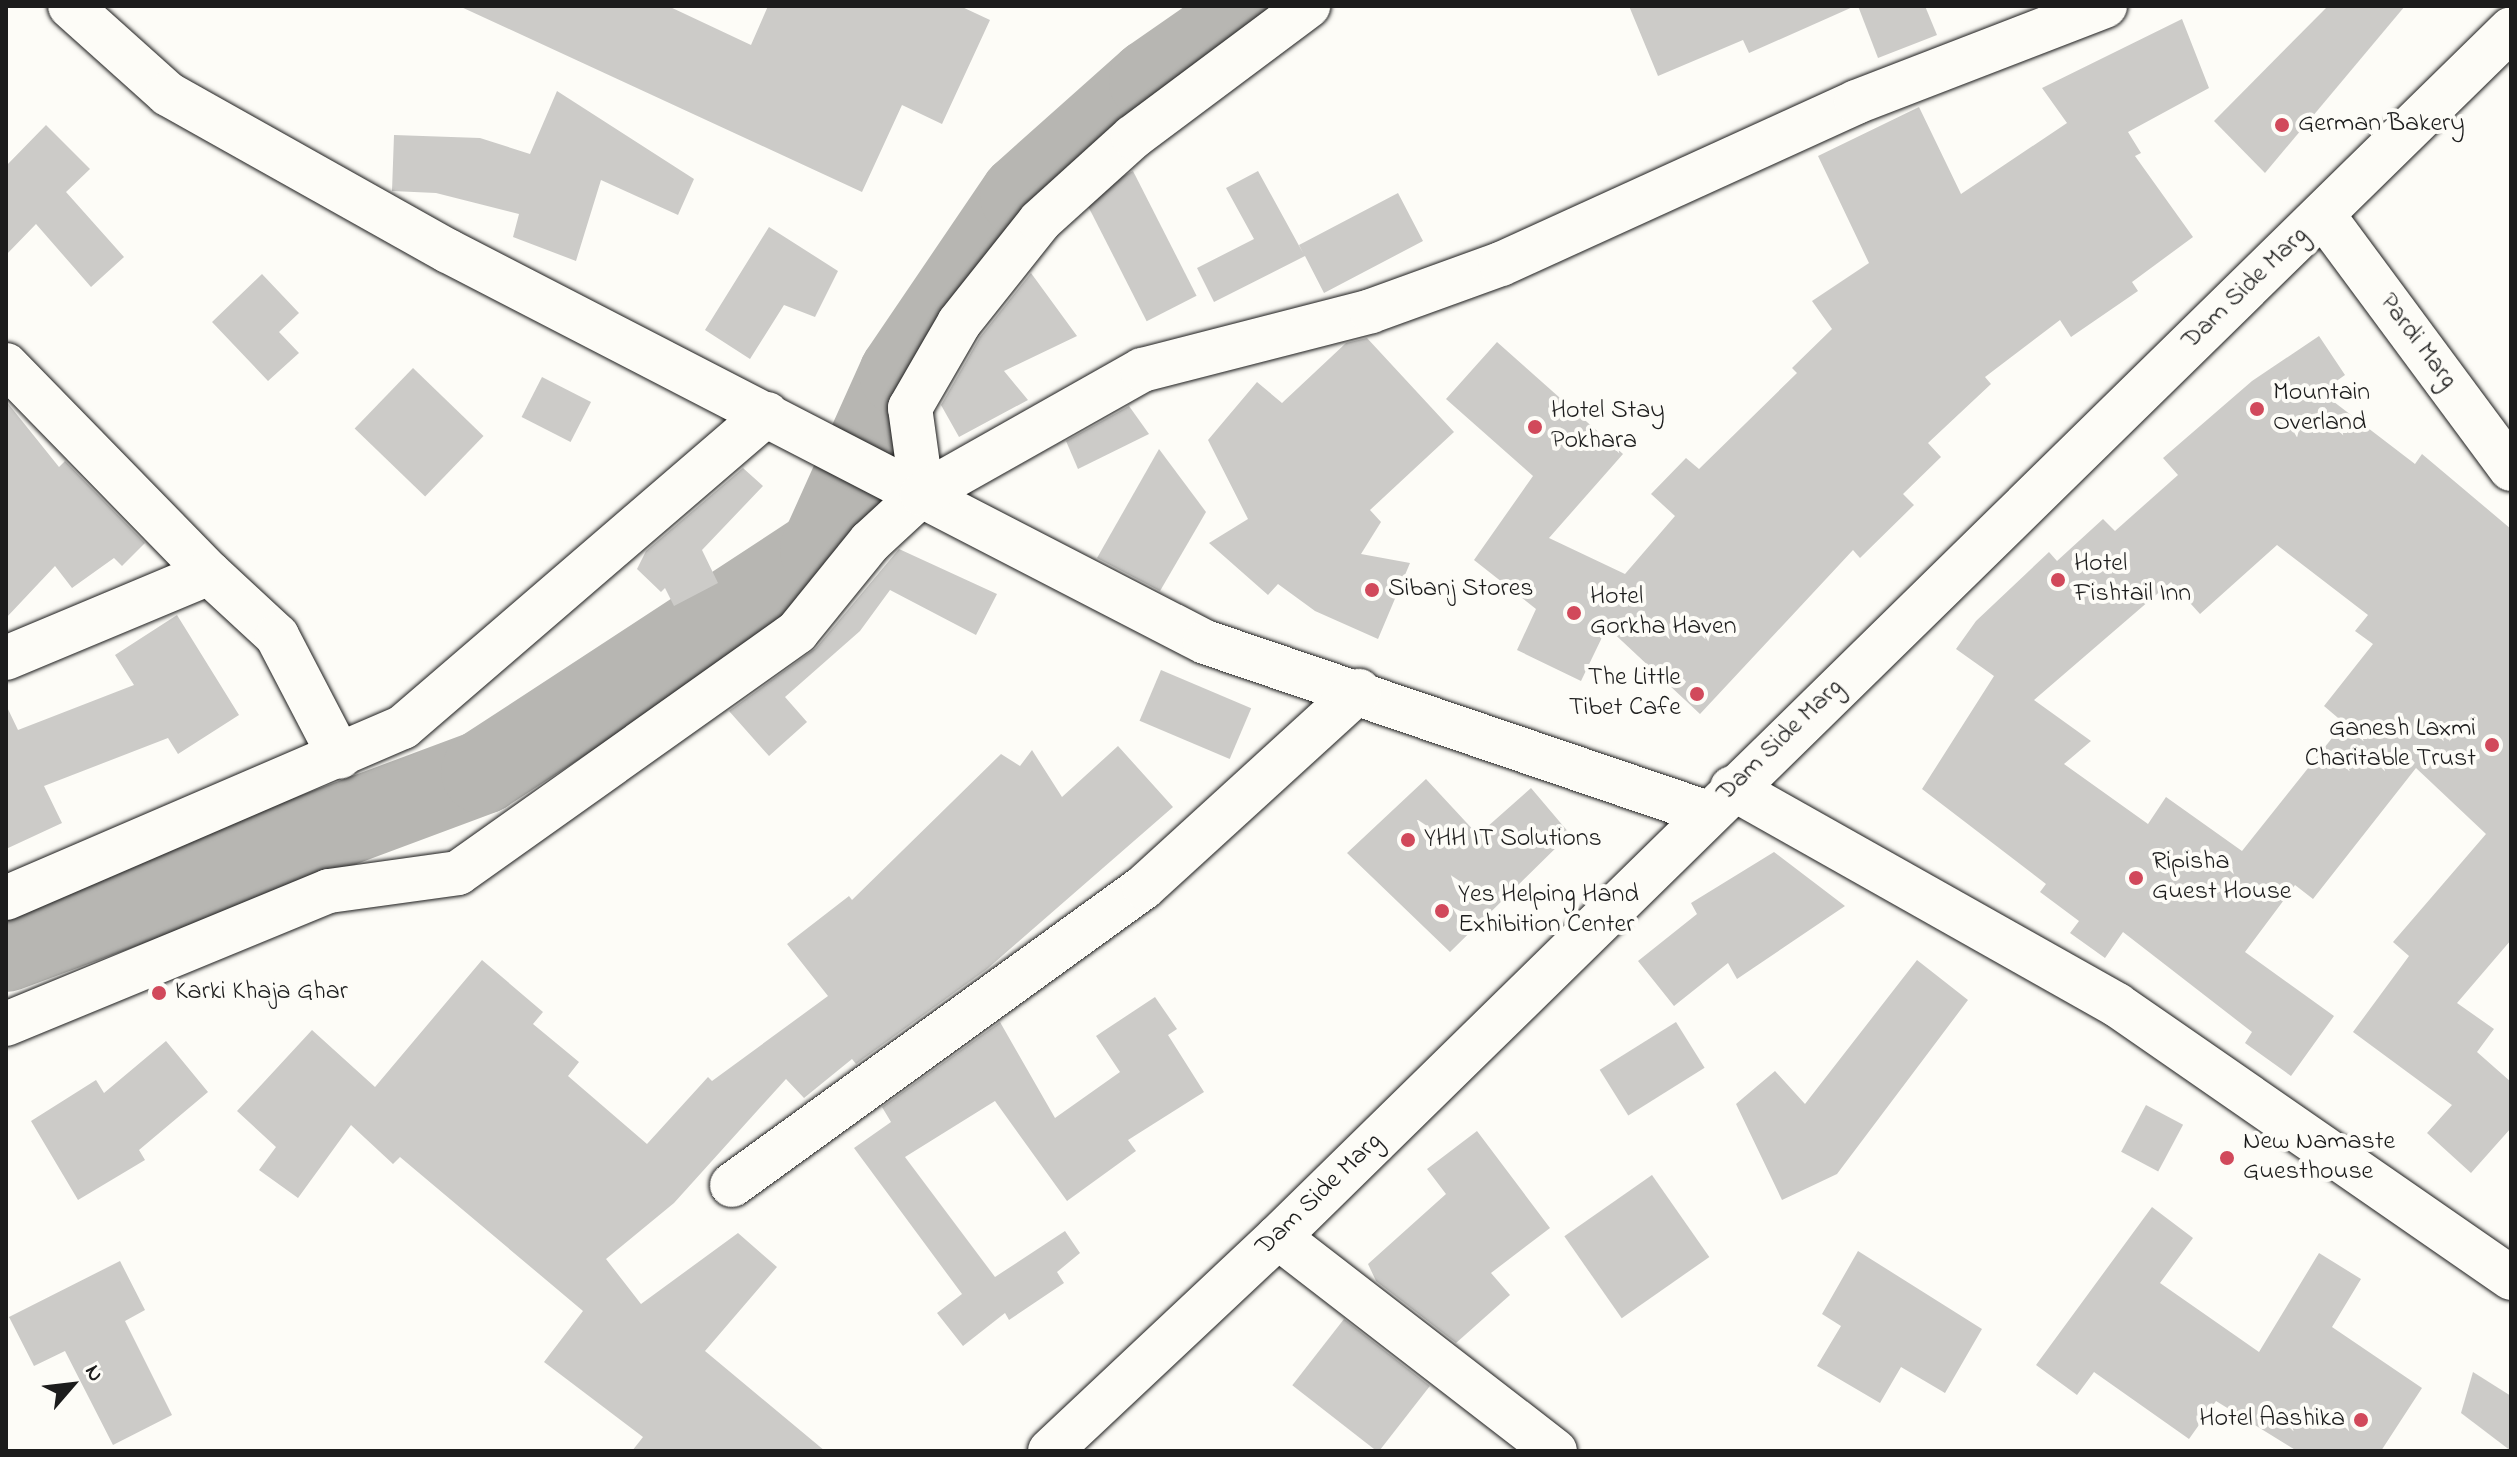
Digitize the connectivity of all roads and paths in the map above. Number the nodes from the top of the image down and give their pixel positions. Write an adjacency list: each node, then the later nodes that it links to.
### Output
1 (70, 6): 7 (street)
2 (1308, 6): 9 (street)
3 (2105, 6): 9 (street)
4 (2511, 29): 5 (street, Dam Side Marg)
5 (2323, 215): 8 (street, Pardi Marg); 14 (street, Dam Side Marg)
6 (6, 365): 10 (street)
7 (767, 414): 9 (street); 13 (street)
8 (2511, 469)
9 (905, 486): 12 (street); 16 (street)
10 (209, 573): 11 (street); 13 (street)
11 (6, 658)
12 (1359, 691): 14 (street); 17 (street)
13 (340, 757): 15 (street)
14 (1720, 801): 18 (street, Dam Side Marg); 19 (street)
15 (6, 898)
16 (6, 1024)
17 (732, 1185)
18 (1278, 1237): 20 (street, Dam Side Marg); 21 (street)
19 (2511, 1278)
20 (1050, 1451)
21 (1555, 1451)

